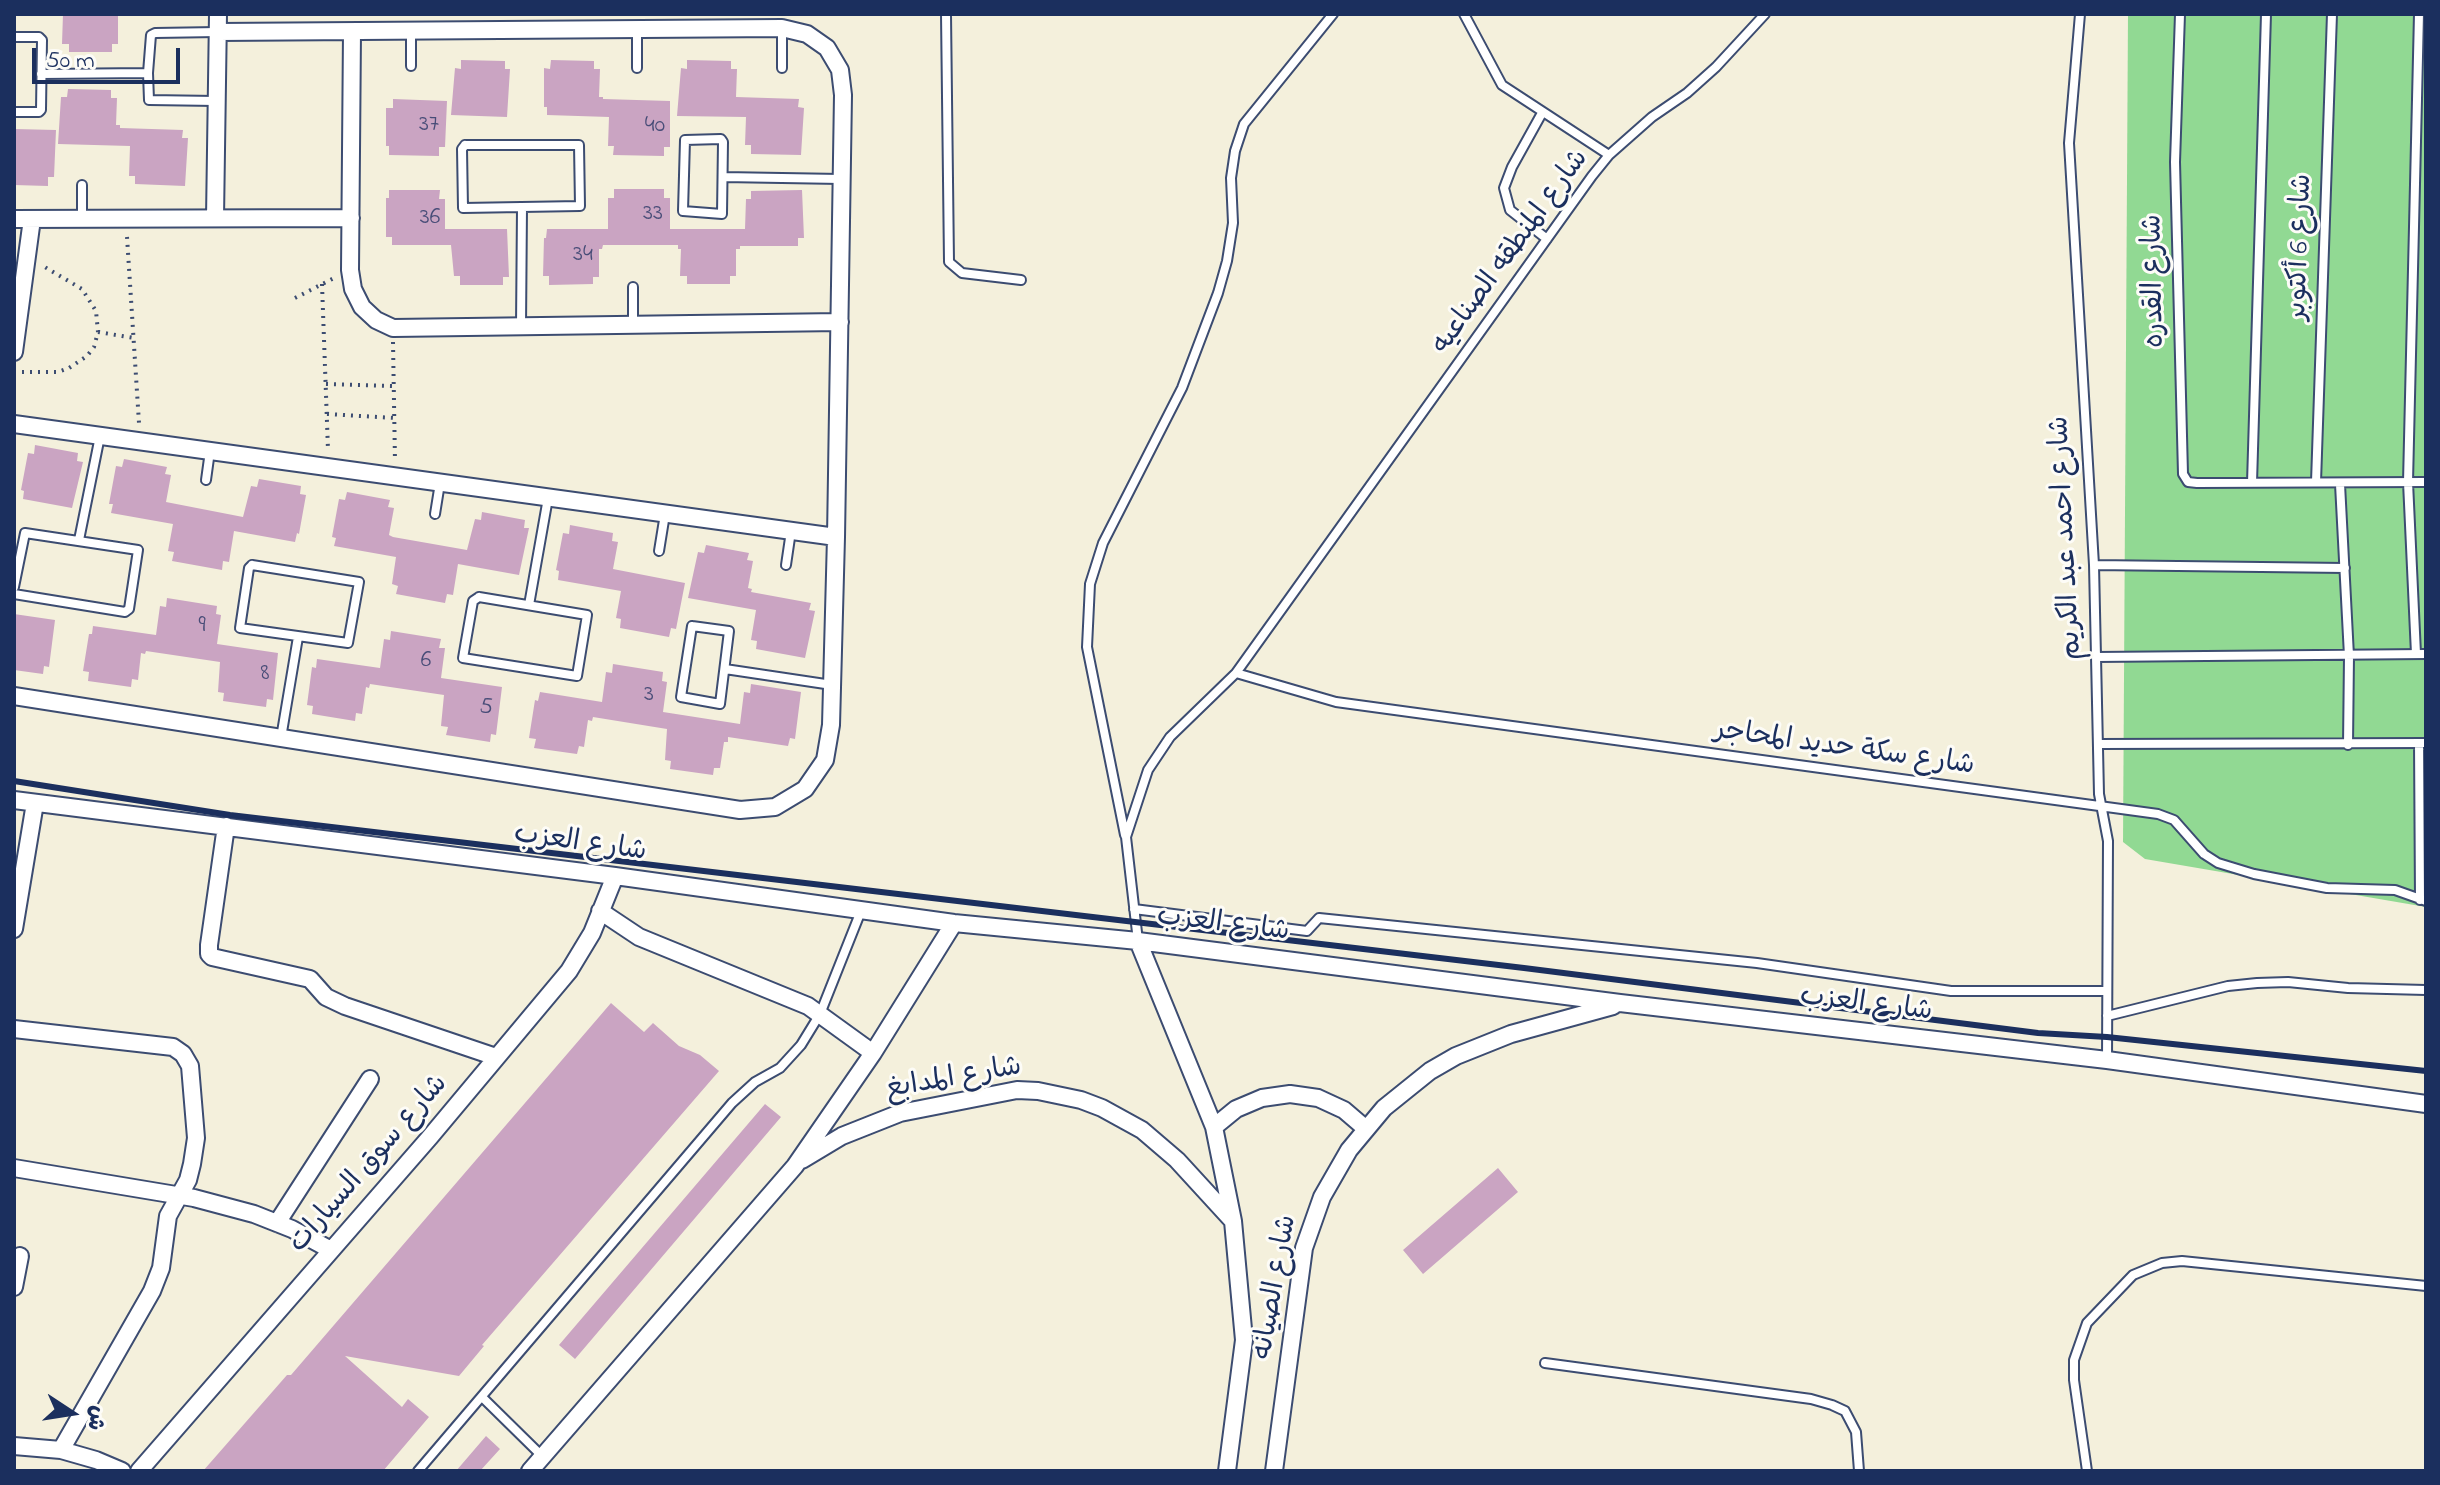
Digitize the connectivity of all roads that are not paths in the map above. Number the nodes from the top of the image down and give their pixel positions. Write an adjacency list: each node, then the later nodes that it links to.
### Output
1 (218, 14): 13 (street)
2 (946, 14): 36 (lane)
3 (1333, 14): 81 (lane)
4 (1464, 14): 24 (lane)
5 (1765, 14): 25 (lane, شارع المنطقه الصناعيه)
6 (2080, 14): 60 (lane, شارع احمد عبد الكريم)
7 (2180, 14): 50 (lane, شارع القدره)
8 (2266, 14): 50 (lane)
9 (2332, 14): 46 (lane, شارع 6 أكتوبر)
10 (2419, 14): 47 (lane)
11 (782, 28): 12 (street); 19 (lane); 27 (street)
12 (637, 30): 15 (street); 18 (lane)
13 (218, 32): 14 (street); 20 (lane); 22 (street)
14 (352, 32): 15 (street); 32 (street)
15 (411, 32): 17 (lane)
16 (14, 37): 21 (lane)
17 (411, 66)
18 (637, 68)
19 (782, 68)
20 (148, 73): 21 (lane); 22 (lane)
21 (41, 74): 23 (lane)
22 (216, 101): 31 (street)
23 (14, 112)
24 (1542, 113): 25 (lane); 35 (lane)
25 (1609, 155): 35 (lane, شارع المنطقه الصناعيه)
26 (723, 177): 26 (lane); 27 (lane)
27 (841, 179): 38 (street)
28 (82, 185): 30 (lane)
29 (522, 208): 29 (lane); 40 (lane)
30 (82, 218): 31 (street); 34 (street)
31 (215, 218): 32 (street)
32 (351, 218): 40 (street)
33 (14, 219): 34 (street)
34 (32, 219): 41 (street)
35 (1547, 239): 70 (lane, شارع المنطقه الصناعيه)
36 (1021, 280)
37 (633, 287): 39 (lane)
38 (840, 322): 39 (street); 56 (street)
39 (633, 325): 40 (street)
40 (521, 326)
41 (14, 352)
42 (14, 424): 43 (street)
43 (100, 436): 44 (street); 57 (lane)
44 (210, 451): 45 (lane); 49 (street)
45 (206, 480)
46 (2316, 482): 50 (lane); 51 (lane)
47 (2408, 482): 48 (lane); 51 (lane); 66 (lane)
48 (2426, 482)
49 (440, 483): 52 (street); 53 (lane)
50 (2252, 483)
51 (2340, 484): 61 (lane)
52 (548, 498): 54 (street); 64 (lane)
53 (435, 514)
54 (665, 514): 55 (street); 58 (lane)
55 (791, 531): 56 (street); 59 (lane)
56 (836, 537): 71 (street)
57 (79, 540): 62 (lane); 63 (lane)
58 (659, 551)
59 (786, 565)
60 (2094, 565): 61 (lane); 68 (lane, شارع احمد عبد الكريم)
61 (2345, 568): 67 (lane)
62 (14, 587)
63 (14, 594)
64 (529, 605): 64 (lane)
65 (298, 637): 65 (lane); 73 (lane)
66 (2421, 654): 67 (lane)
67 (2349, 656): 68 (lane); 76 (lane)
68 (2096, 657): 75 (lane, شارع احمد عبد الكريم)
69 (725, 669): 69 (lane); 71 (lane)
70 (1236, 673): 79 (lane, شارع سكة حديد المحاجر); 81 (lane, شارع المنطقه الصناعيه)
71 (832, 685): 73 (street)
72 (14, 696): 73 (street)
73 (281, 738)
74 (2423, 743): 76 (lane); 83 (lane)
75 (2098, 744): 76 (lane); 79 (lane, شارع احمد عبد الكريم)
76 (2348, 745)
77 (14, 800): 78 (street, شارع العزب)
78 (35, 803): 80 (street, شارع العزب); 88 (street)
79 (2101, 808): 83 (lane, شارع سكة حديد المحاجر); 91 (lane, شارع احمد عبد الكريم)
80 (226, 826): 82 (street, شارع العزب); 97 (street)
81 (1126, 837): 84 (lane)
82 (615, 876): 85 (street, شارع العزب); 86 (street, شارع سوق السيارات)
83 (2423, 901)
84 (1134, 909): 89 (lane); 91 (lane)
85 (861, 910): 87 (street, شارع العزب); 93 (lane)
86 (600, 911): 93 (street); 97 (street, شارع سوق السيارات)
87 (954, 923): 89 (street, شارع العزب); 96 (street, شارع المدابغ)
88 (14, 929)
89 (1138, 941): 92 (street, شارع العزب); 101 (street, شارع الصيانه)
90 (2426, 990): 94 (lane)
91 (2107, 991): 94 (lane, شارع احمد عبد الكريم)
92 (1620, 1003): 98 (street, شارع العزب); 102 (street, شارع الصيانه)
93 (820, 1014): 96 (street); 113 (lane)
94 (2107, 1016): 98 (lane, شارع احمد عبد الكريم)
95 (14, 1029): 105 (street)
96 (873, 1053): 103 (street, شارع المدابغ)
97 (496, 1057): 108 (street, شارع سوق السيارات)
98 (2107, 1060): 100 (street, شارع العزب)
99 (370, 1079): 107 (street)
100 (2426, 1104)
101 (1214, 1127): 102 (street); 106 (street, شارع الصيانه)
102 (1365, 1128): 122 (street, شارع الصيانه)
103 (795, 1166): 106 (street, شارع المدابغ); 116 (street, شارع المدابغ)
104 (14, 1168): 105 (street)
105 (178, 1195): 107 (street); 115 (street)
106 (1233, 1221): 121 (street, شارع الصيانه)
107 (277, 1223): 108 (street)
108 (331, 1250): 118 (street, شارع سوق السيارات)
109 (20, 1256): 111 (street)
110 (2426, 1286): 124 (lane)
111 (14, 1287)
112 (1545, 1363): 123 (lane)
113 (482, 1397): 116 (lane); 119 (lane)
114 (14, 1446): 115 (street)
115 (61, 1450): 117 (street)
116 (543, 1457): 120 (street, شارع المدابغ)
117 (122, 1471)
118 (139, 1471)
119 (418, 1471)
120 (530, 1471)
121 (1227, 1471)
122 (1274, 1471)
123 (1859, 1471)
124 (2087, 1471)

